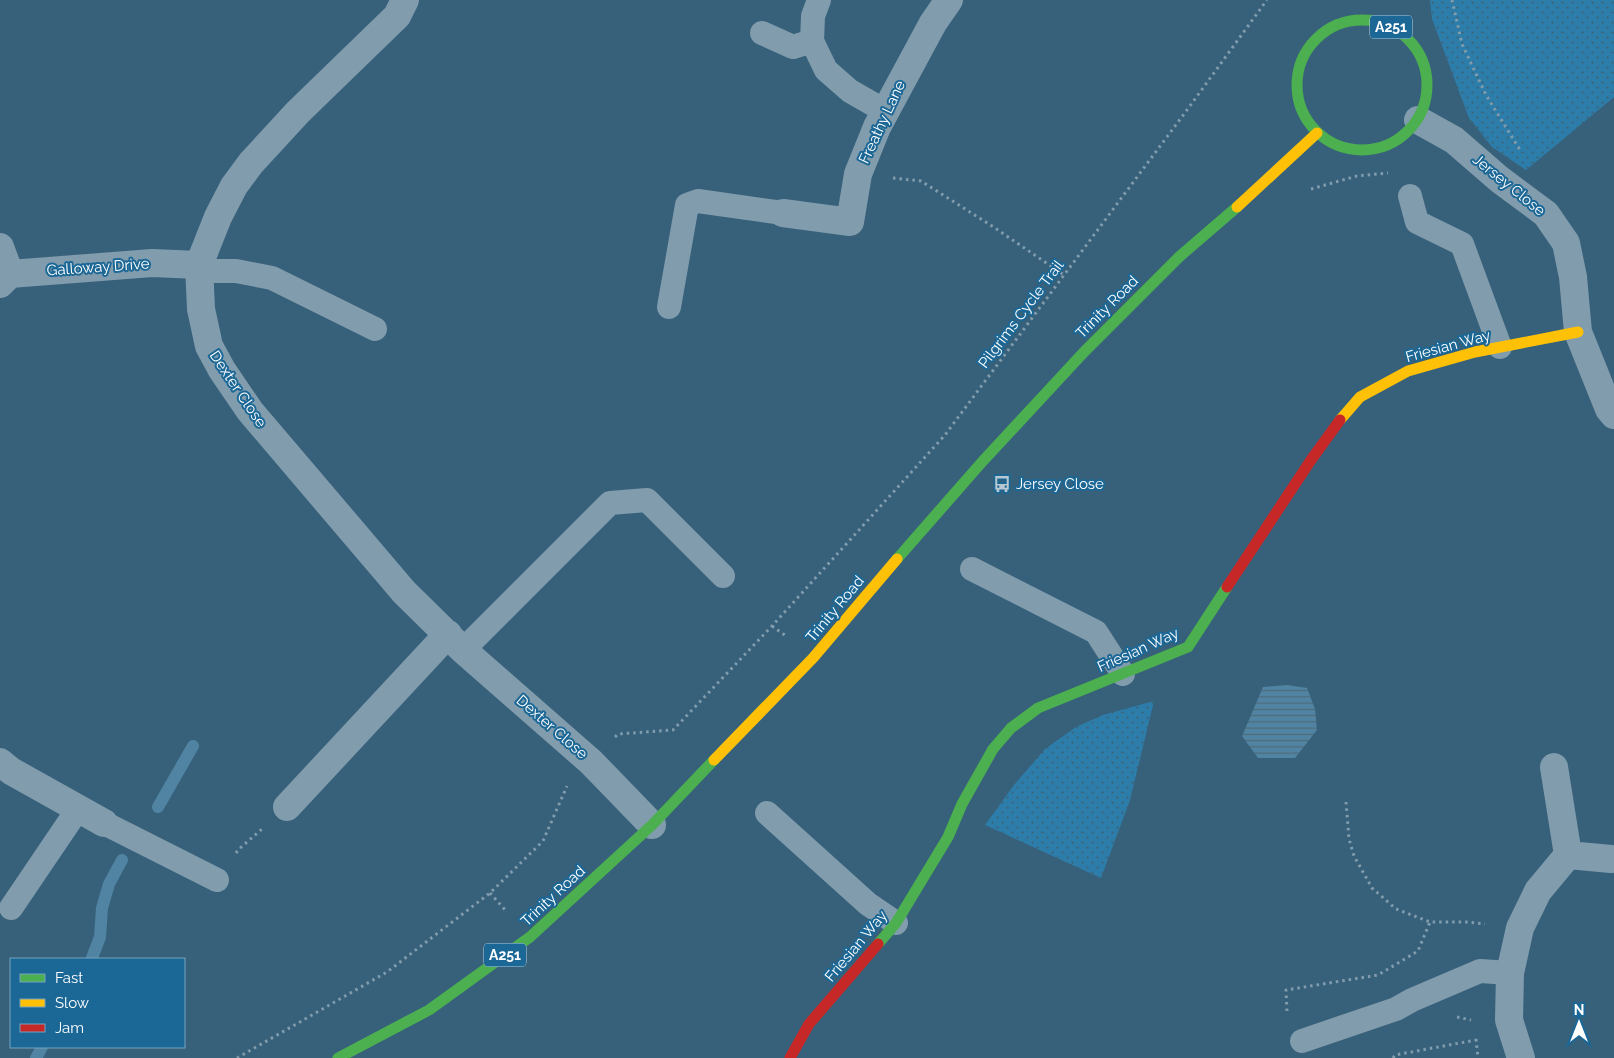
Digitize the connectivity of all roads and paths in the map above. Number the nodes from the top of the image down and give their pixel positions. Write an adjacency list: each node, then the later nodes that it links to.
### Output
1 (405, 0): 18 (street, Dexter Close)
2 (819, 0): 7 (lane)
3 (949, 0): 8 (street, Freathy Lane)
4 (1267, 0): 19 (path, Pilgrims Cycle Trail)
5 (1452, 0): 13 (path)
6 (762, 33): 7 (lane)
7 (812, 41): 8 (lane)
8 (886, 111): 12 (street, Freathy Lane)
9 (1418, 120): 10 (main road, A251); 10 (main road, A251); 13 (street, Jersey Close)
10 (1317, 133): 39 (main road, Trinity Road / A251)
11 (1394, 172): 14 (path)
12 (858, 174): 16 (street, Freathy Lane); 19 (path)
13 (1499, 179): 23 (street, Jersey Close)
14 (1305, 193)
15 (1410, 196): 24 (lane)
16 (783, 213): 21 (lane, Freathy Lane)
17 (0, 247): 20 (street)
18 (199, 268): 20 (street, Galloway Drive); 22 (lane); 28 (street, Dexter Close)
19 (1064, 275): 30 (path, Pilgrims Cycle Trail)
20 (5, 279)
21 (669, 307)
22 (375, 329)
23 (1578, 332): 24 (main road, Friesian Way); 25 (street, Jersey Close)
24 (1500, 347): 29 (main road, Friesian Way)
25 (1614, 415)
26 (972, 569): 29 (lane)
27 (723, 576): 28 (lane)
28 (455, 642): 35 (street); 39 (street, Dexter Close)
29 (1123, 674): 45 (main road, Friesian Way)
30 (612, 741)
31 (0, 762): 36 (street)
32 (1554, 767): 40 (street)
33 (568, 784): 51 (path)
34 (1346, 802): 44 (path)
35 (288, 807): 42 (path)
36 (78, 809): 38 (street); 43 (lane)
37 (767, 813): 45 (lane)
38 (104, 823): 42 (lane)
39 (652, 825): 52 (main road, Trinity Road / A251)
40 (1568, 855): 41 (street); 46 (street)
41 (1611, 859)
42 (217, 880)
43 (11, 908)
44 (1430, 922): 46 (path); 48 (path)
45 (896, 923): 53 (main road, Friesian Way)
46 (1520, 928): 47 (street)
47 (1510, 973): 50 (lane); 55 (street)
48 (1288, 1018)
49 (1476, 1040): 54 (path)
50 (1302, 1041)
51 (237, 1058)
52 (338, 1058)
53 (790, 1058)
54 (1393, 1058)
55 (1521, 1058)

